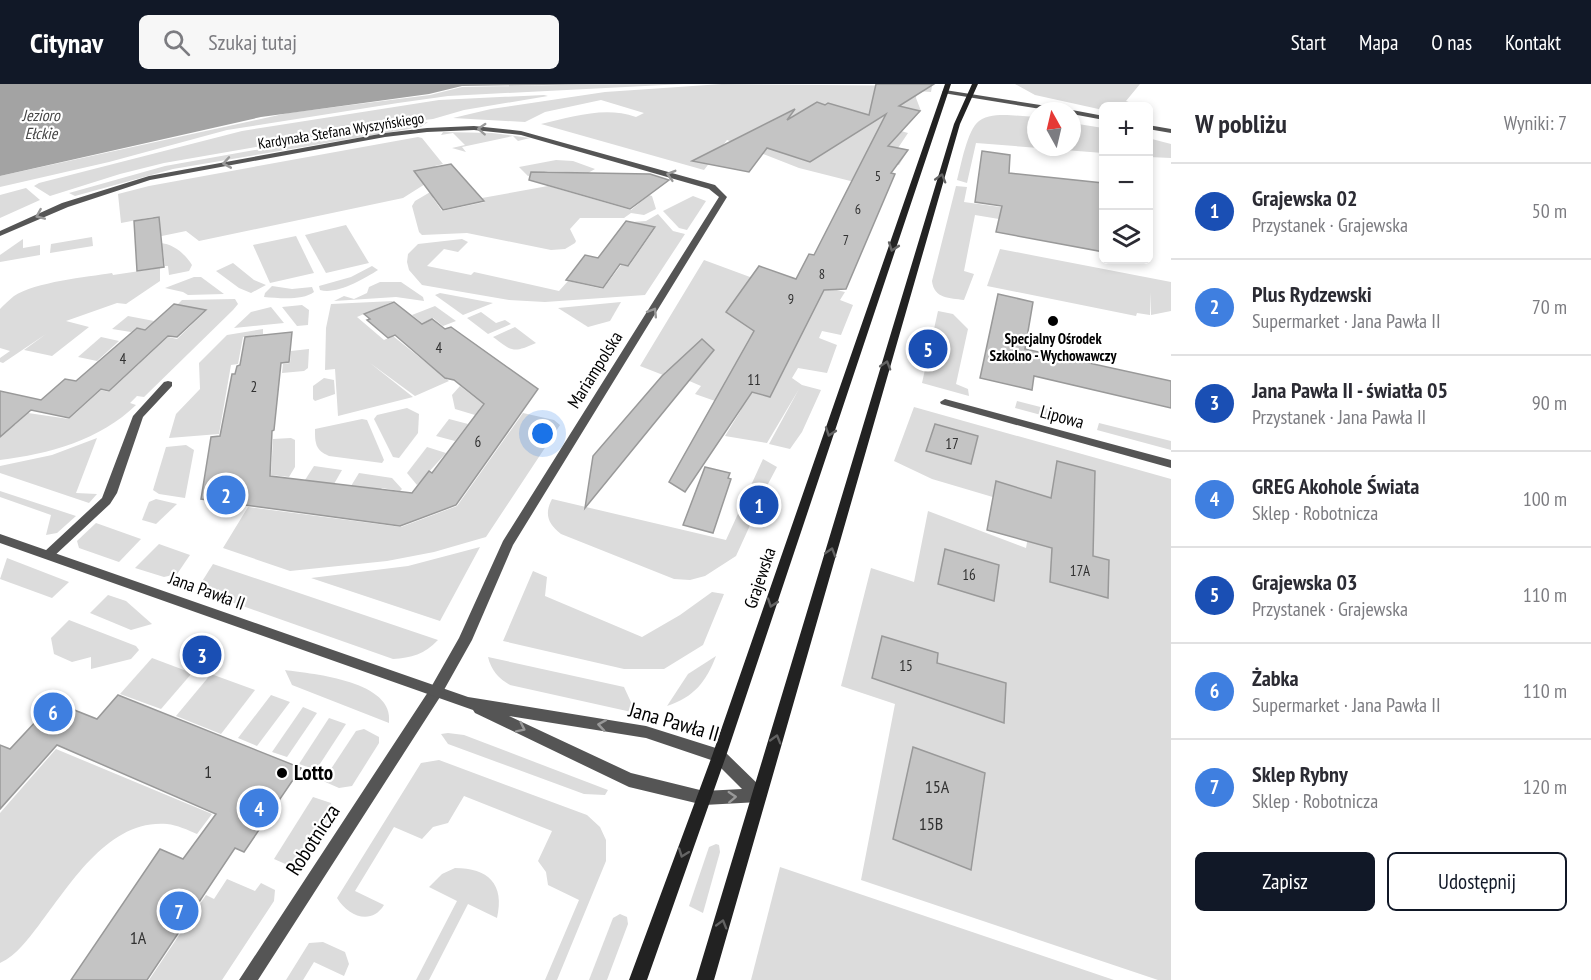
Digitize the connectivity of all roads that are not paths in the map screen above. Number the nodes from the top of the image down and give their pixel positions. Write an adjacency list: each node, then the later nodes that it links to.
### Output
1 (975, 84): 3 (main road)
2 (946, 88): 3 (street); 18 (main road, Grajewska, one-way to 18)
3 (970, 96): 4 (street); 19 (main road, one-way to 3)
4 (1027, 105)
5 (1081, 114): 6 (street)
6 (1099, 117)
7 (1153, 128): 8 (street)
8 (1171, 131)
9 (723, 197): 10 (street, Kardynała Stefana Wyszyńskiego, one-way to 10); 16 (street, Mariampolska, one-way to 9)
10 (0, 234)
11 (168, 384): 15 (street)
12 (945, 402): 13 (street, Lipowa)
13 (1171, 464)
14 (0, 538): 15 (street, Jana Pawła II)
15 (48, 555): 16 (street, Jana Pawła II)
16 (435, 693): 17 (street, Jana Pawła II); 21 (street, Robotnicza)
17 (468, 703): 18 (street, Jana Pawła II, one-way to 17); 20 (street, Jana Pawła II, one-way to 20)
18 (719, 756): 19 (street, Jana Pawła II); 20 (main road, Grajewska)
19 (759, 795): 20 (street, Jana Pawła II, one-way to 19); 23 (main road, one-way to 19)
20 (704, 798): 22 (main road, Grajewska, one-way to 22)
21 (248, 980)
22 (638, 980)
23 (705, 980)

